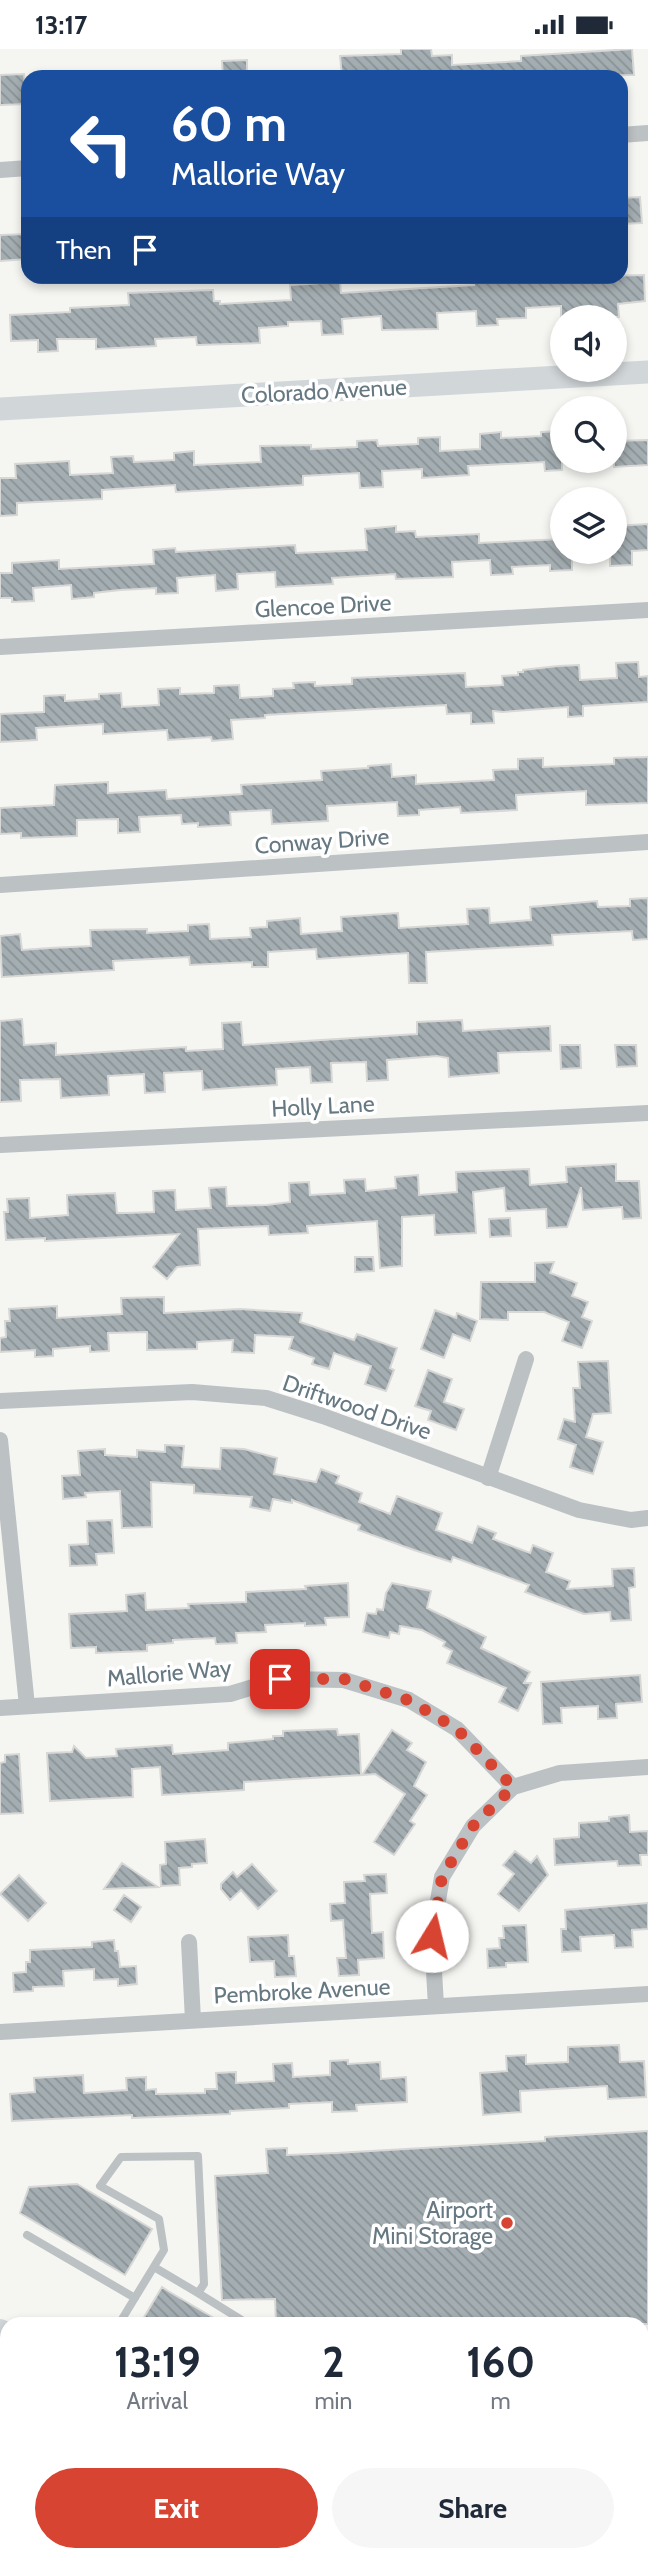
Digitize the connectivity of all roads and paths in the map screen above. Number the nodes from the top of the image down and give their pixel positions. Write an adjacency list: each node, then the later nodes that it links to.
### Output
1 (648, 133): 2 (street)
2 (628, 134)
3 (21, 168): 4 (street)
4 (0, 170)
5 (648, 372): 6 (street, Colorado Avenue)
6 (0, 409)
7 (648, 610): 8 (street, Glencoe Drive)
8 (0, 647)
9 (648, 842): 10 (street, Conway Drive)
10 (0, 885)
11 (648, 1113): 12 (street, Holly Lane)
12 (0, 1145)
13 (526, 1359): 16 (street)
14 (0, 1401): 16 (street, Driftwood Drive)
15 (0, 1440): 18 (street)
16 (488, 1478): 17 (street, Driftwood Drive)
17 (648, 1518)
18 (27, 1706): 19 (street, Mallorie Way); 21 (street, Mallorie Way)
19 (0, 1708)
20 (648, 1767): 21 (street)
21 (513, 1787): 24 (street)
22 (189, 1942): 25 (street)
23 (648, 1994): 24 (street, Pembroke Avenue)
24 (436, 2006): 25 (street, Pembroke Avenue)
25 (193, 2020): 26 (street, Pembroke Avenue)
26 (0, 2032)
27 (27, 2235): 30 (lane)
28 (154, 2267): 29 (lane); 29 (lane); 30 (lane)
29 (198, 2293): 32 (lane)
30 (135, 2298): 31 (lane)
31 (123, 2317)
32 (237, 2317)

